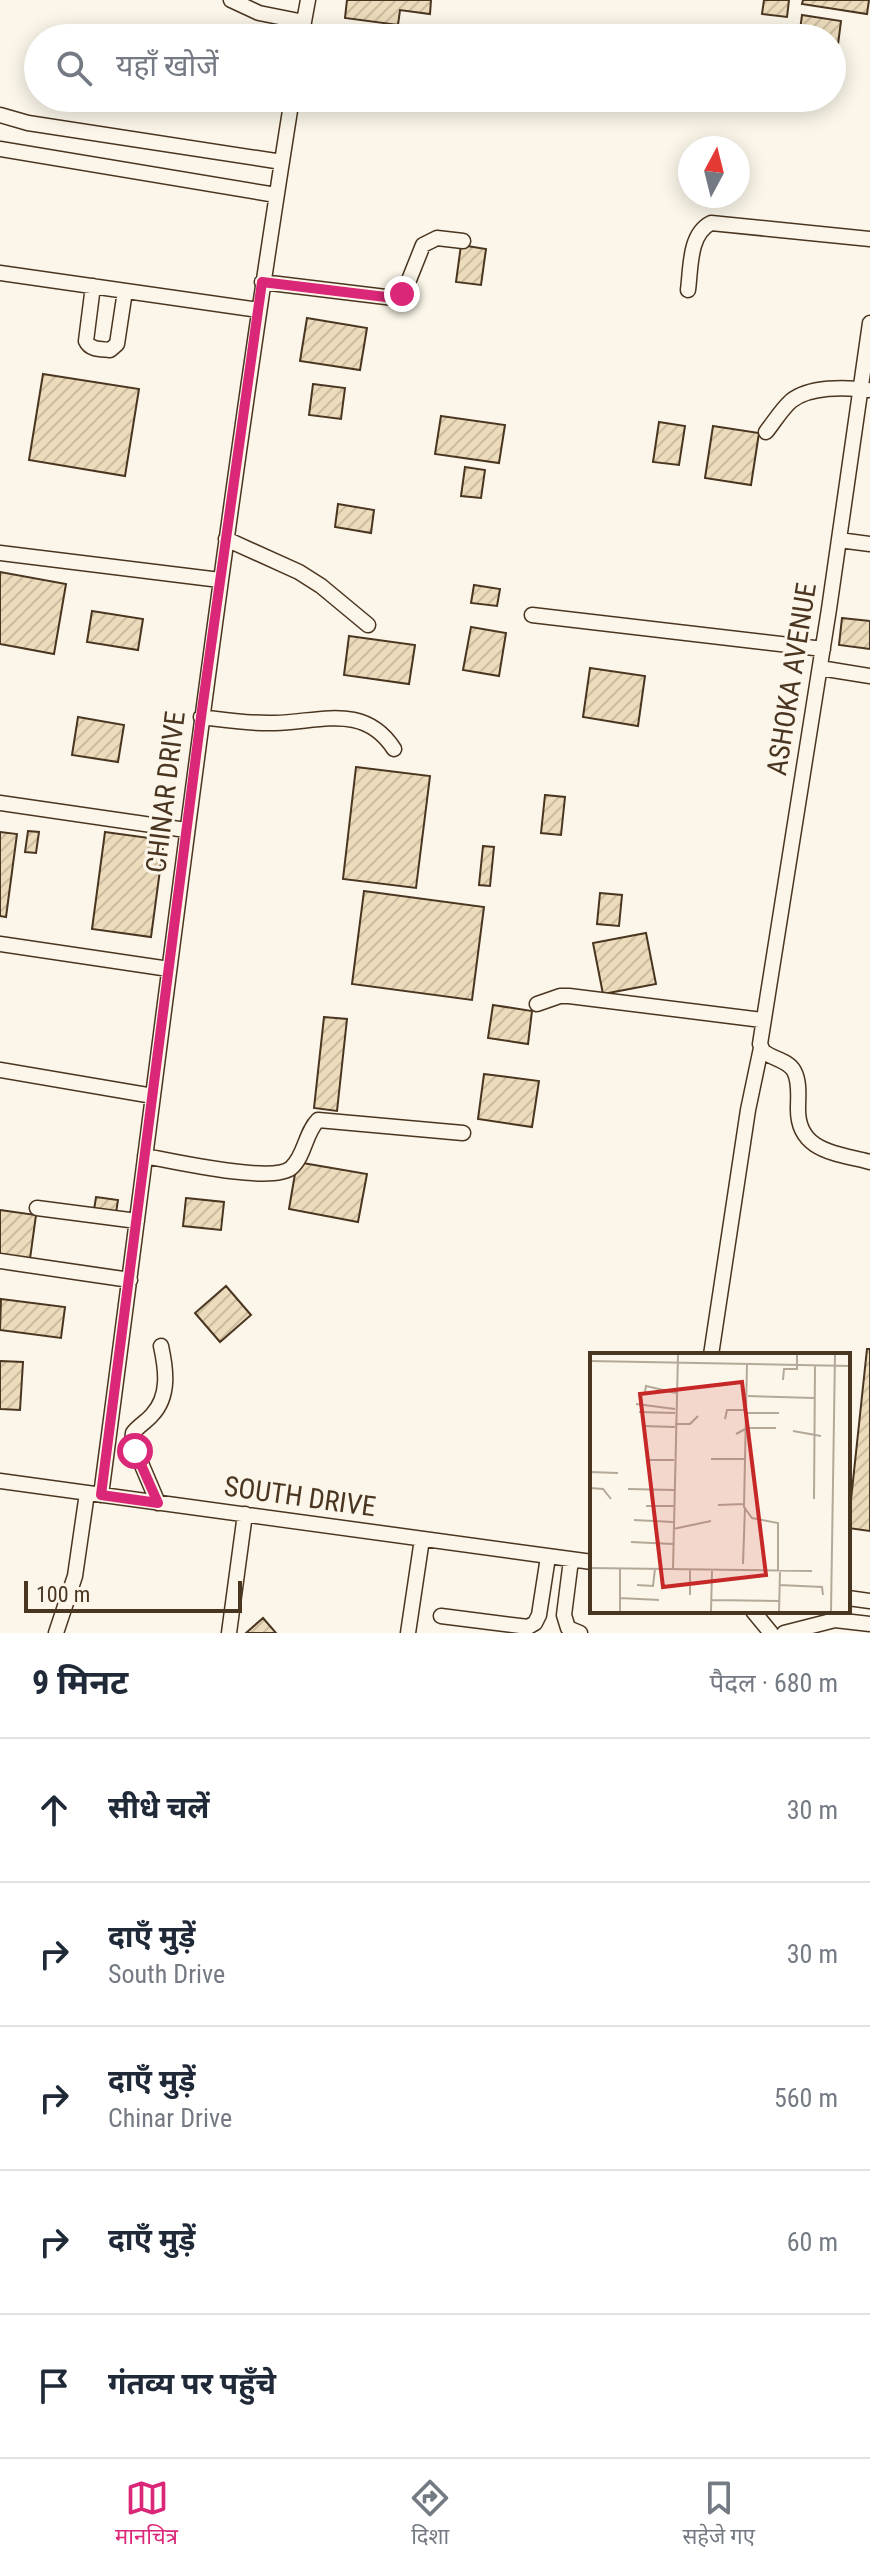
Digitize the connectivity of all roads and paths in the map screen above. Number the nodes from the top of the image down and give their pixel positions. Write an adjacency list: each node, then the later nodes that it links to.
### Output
1 (231, 0): 3 (street)
2 (308, 0): 3 (street)
3 (304, 22)
4 (290, 112): 7 (street, CHINAR DRIVE)
5 (0, 115): 7 (street)
6 (0, 149): 8 (street)
7 (282, 162): 8 (street, CHINAR DRIVE)
8 (276, 195): 12 (street, CHINAR DRIVE)
9 (870, 239): 14 (street)
10 (463, 241): 12 (street)
11 (0, 273): 13 (street)
12 (262, 282): 16 (street, CHINAR DRIVE)
13 (93, 286): 15 (street); 15 (street)
14 (688, 290)
15 (125, 291): 16 (street)
16 (259, 310): 20 (street, CHINAR DRIVE)
17 (870, 323): 18 (street, ASHOKA AVENUE)
18 (865, 389): 19 (street); 21 (street, ASHOKA AVENUE)
19 (766, 432)
20 (226, 539): 24 (street, CHINAR DRIVE); 26 (street)
21 (839, 540): 22 (street); 27 (street, ASHOKA AVENUE)
22 (870, 544)
23 (0, 553): 24 (street)
24 (220, 580): 30 (street, CHINAR DRIVE)
25 (532, 615): 27 (street)
26 (368, 625)
27 (823, 649): 28 (street, ASHOKA AVENUE)
28 (820, 668): 29 (street); 37 (street, ASHOKA AVENUE)
29 (870, 676)
30 (201, 717): 31 (street); 33 (street, CHINAR DRIVE)
31 (394, 749)
32 (0, 803): 33 (street)
33 (186, 830): 35 (street, CHINAR DRIVE)
34 (0, 944): 35 (street)
35 (169, 969): 40 (street, CHINAR DRIVE)
36 (537, 1004): 37 (street)
37 (762, 1020): 38 (street, ASHOKA AVENUE)
38 (760, 1046): 43 (street); 49 (street, ASHOKA AVENUE)
39 (0, 1070): 40 (street)
40 (153, 1096): 42 (street, CHINAR DRIVE)
41 (463, 1133): 42 (street)
42 (145, 1156): 45 (street, CHINAR DRIVE)
43 (870, 1162)
44 (37, 1208): 45 (street)
45 (137, 1221): 47 (street, CHINAR DRIVE)
46 (0, 1261): 47 (street)
47 (130, 1280): 51 (street, CHINAR DRIVE)
48 (161, 1346): 52 (street)
49 (711, 1353)
50 (0, 1481): 51 (street, SOUTH DRIVE)
51 (94, 1494): 52 (street, SOUTH DRIVE); 63 (street, CHINAR DRIVE)
52 (158, 1503): 53 (street, SOUTH DRIVE)
53 (245, 1514): 54 (street, SOUTH DRIVE); 64 (street)
54 (422, 1539): 55 (street, SOUTH DRIVE); 65 (street)
55 (548, 1557): 56 (street, SOUTH DRIVE); 61 (street)
56 (571, 1560): 57 (street, SOUTH DRIVE); 66 (street)
57 (590, 1562)
58 (850, 1598): 59 (street)
59 (870, 1601)
60 (755, 1613): 67 (street)
61 (441, 1616)
62 (870, 1624): 68 (street)
63 (56, 1633)
64 (229, 1633)
65 (408, 1633)
66 (580, 1633)
67 (771, 1633)
68 (784, 1633)

